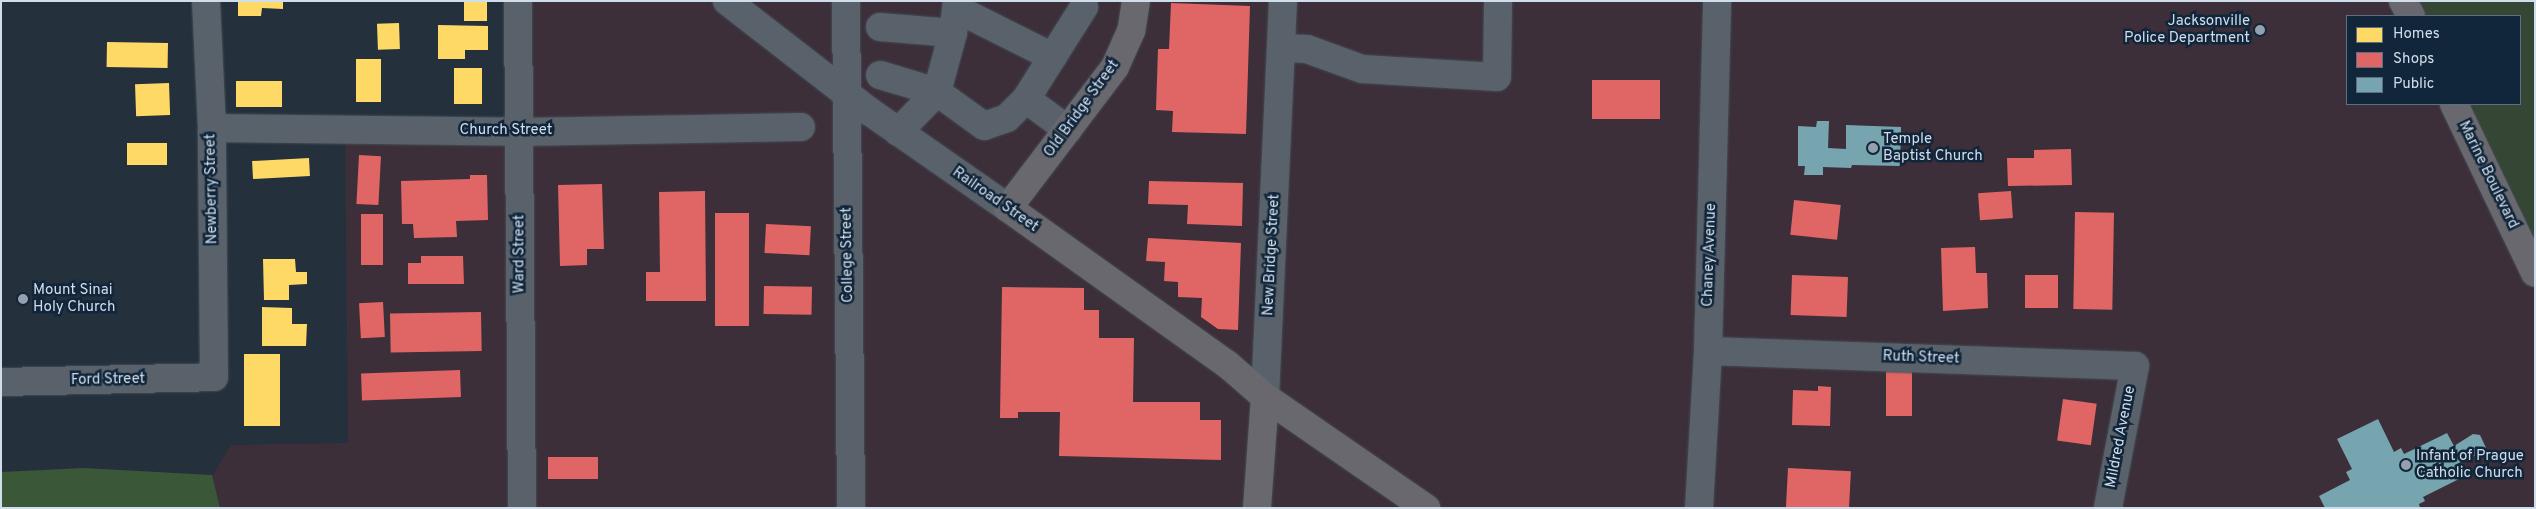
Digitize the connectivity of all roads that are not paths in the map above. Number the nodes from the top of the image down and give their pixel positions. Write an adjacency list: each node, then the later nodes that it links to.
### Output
1 (206, 1): 22 (street, Newberry Street)
2 (518, 1): 24 (street, Ward Street)
3 (727, 1): 18 (street, Railroad Street)
4 (846, 1): 18 (street, College Street)
5 (1136, 1): 23 (main road, Old Bridge Street)
6 (1283, 1): 14 (street, New Bridge Street)
7 (1498, 1): 14 (street)
8 (1717, 1): 28 (street, Chaney Avenue)
9 (2403, 1): 12 (main road)
10 (1084, 7): 15 (street)
11 (956, 14): 13 (street); 15 (street); 17 (street)
12 (2410, 15)
13 (880, 27)
14 (1281, 48): 32 (street, New Bridge Street)
15 (1052, 57): 19 (street)
16 (880, 75): 17 (street)
17 (937, 92): 19 (street); 25 (street)
18 (846, 93): 25 (street, Railroad Street); 34 (street, College Street)
19 (1026, 99): 23 (street)
20 (2454, 105): 27 (main road, Marine Boulevard)
21 (801, 127): 24 (street, Church Street)
22 (212, 128): 24 (street, Church Street); 30 (street, Newberry Street)
23 (1068, 130): 26 (main road, Old Bridge Street)
24 (519, 132): 33 (street, Ward Street)
25 (898, 132): 26 (street, Railroad Street)
26 (1008, 208): 32 (main road, Railroad Street)
27 (2535, 273)
28 (1708, 351): 29 (street, Ruth Street); 37 (street, Chaney Avenue)
29 (2135, 366): 38 (street, Mildred Avenue)
30 (214, 377): 31 (street, Ford Street)
31 (1, 382)
32 (1265, 397): 35 (main road, New Bridge Street); 36 (main road, Railroad Street)
33 (522, 508)
34 (851, 508)
35 (1257, 508)
36 (1426, 508)
37 (1698, 508)
38 (2108, 508)

